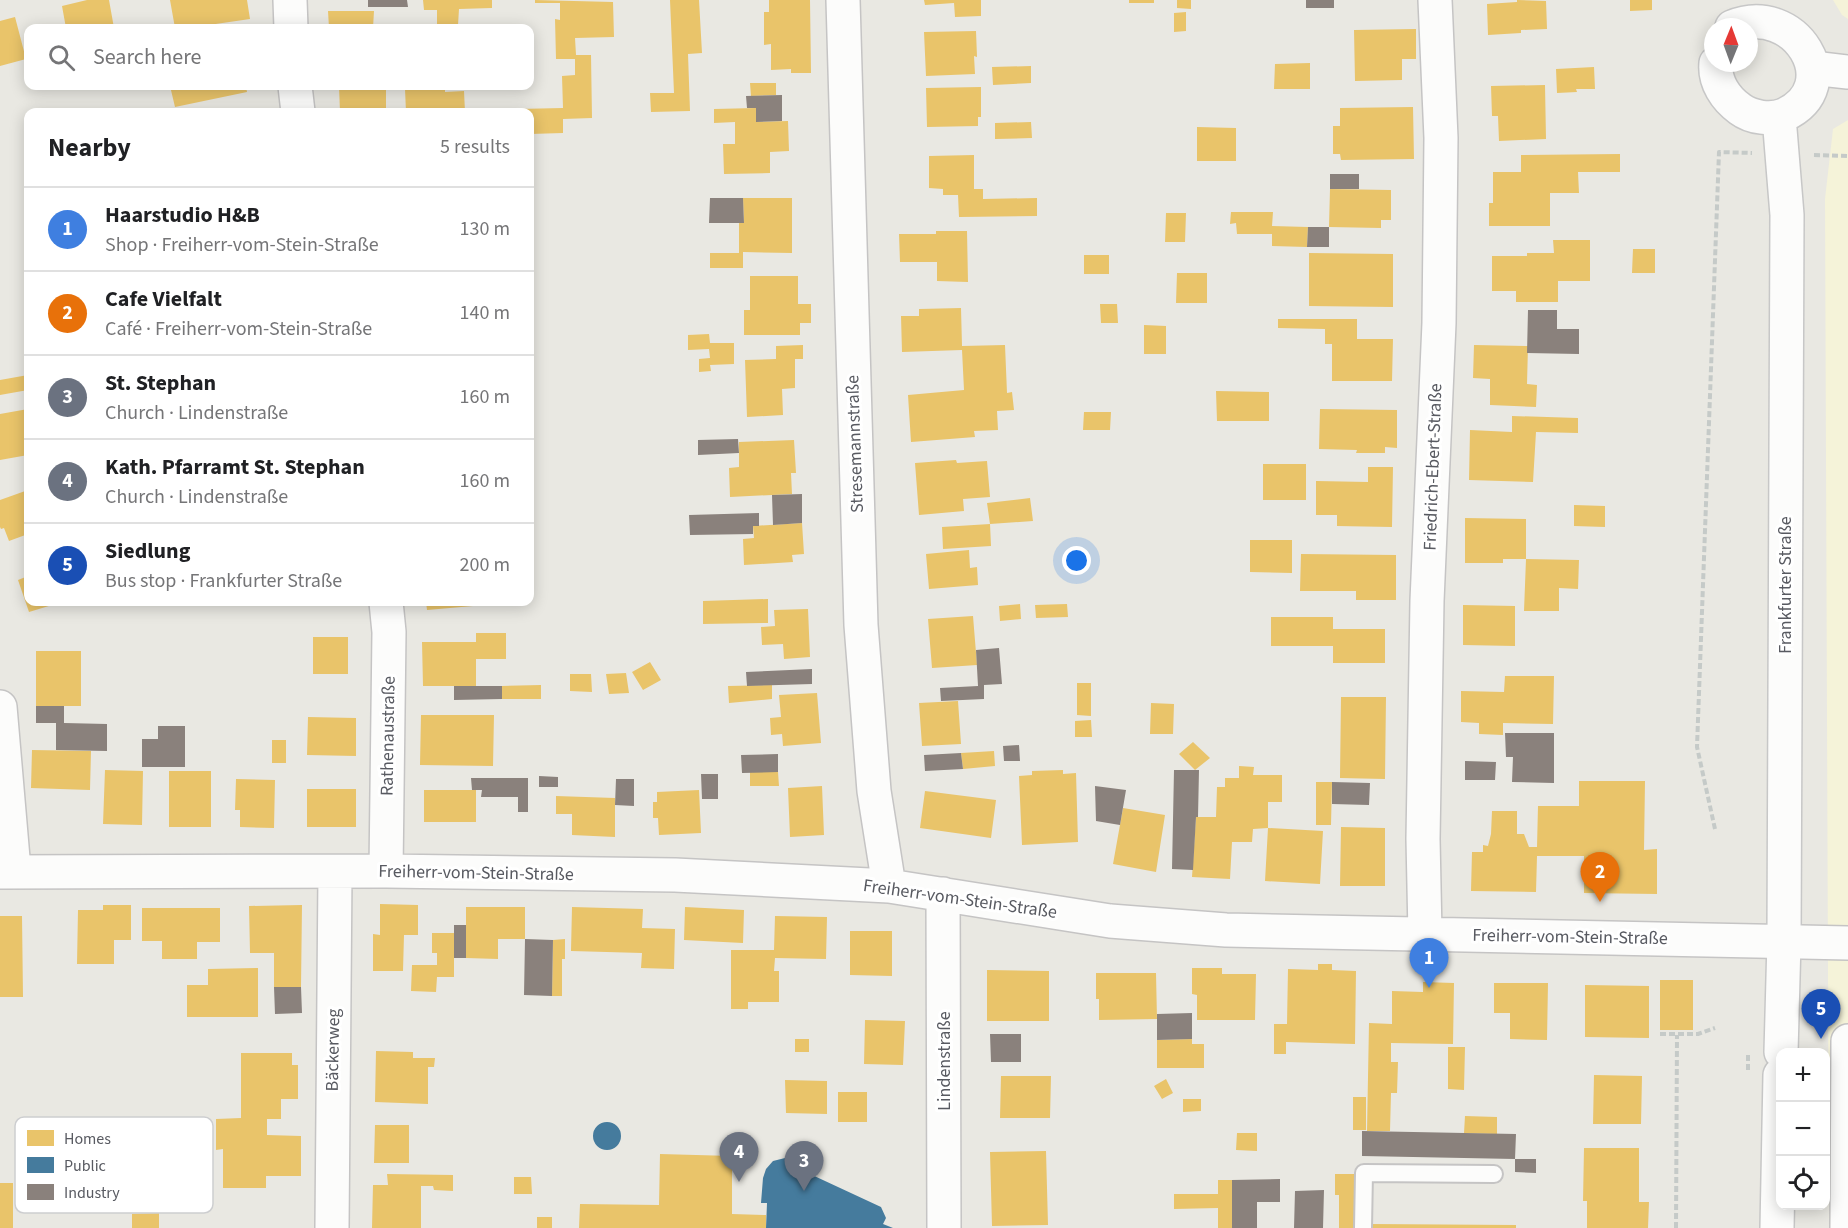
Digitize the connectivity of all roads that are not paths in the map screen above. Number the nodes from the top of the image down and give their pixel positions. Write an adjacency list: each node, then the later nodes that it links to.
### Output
1 (290, 0): 6 (street)
2 (843, 0): 17 (street, Stresemannstraße)
3 (1434, 0): 19 (street, Friedrich-Ebert-Straße)
4 (1774, 6): 5 (street); 7 (street)
5 (1744, 18)
6 (291, 24)
7 (1835, 71): 11 (street)
8 (1717, 72): 11 (street)
9 (295, 90): 10 (street)
10 (298, 108)
11 (1779, 117): 20 (street, Frankfurter Straße)
12 (386, 606): 15 (street, Rathenaustraße)
13 (0, 707): 14 (street)
14 (7, 871): 16 (street, Freiherr-vom-Stein-Straße)
15 (386, 872): 16 (street, Freiherr-vom-Stein-Straße); 17 (street, Freiherr-vom-Stein-Straße)
16 (335, 873): 27 (street, Bäckerweg)
17 (889, 886): 18 (street, Freiherr-vom-Stein-Straße)
18 (943, 894): 19 (street, Freiherr-vom-Stein-Straße); 28 (street, Lindenstraße)
19 (1425, 934): 20 (street, Freiherr-vom-Stein-Straße)
20 (1784, 941): 21 (street, Freiherr-vom-Stein-Straße); 23 (street, Frankfurter Straße)
21 (1848, 943)
22 (1848, 1041): 25 (street)
23 (1781, 1048)
24 (1779, 1102): 30 (street)
25 (1847, 1156): 31 (street)
26 (1494, 1174): 29 (lane)
27 (332, 1228)
28 (944, 1228)
29 (1363, 1228)
30 (1777, 1228)
31 (1847, 1228)

